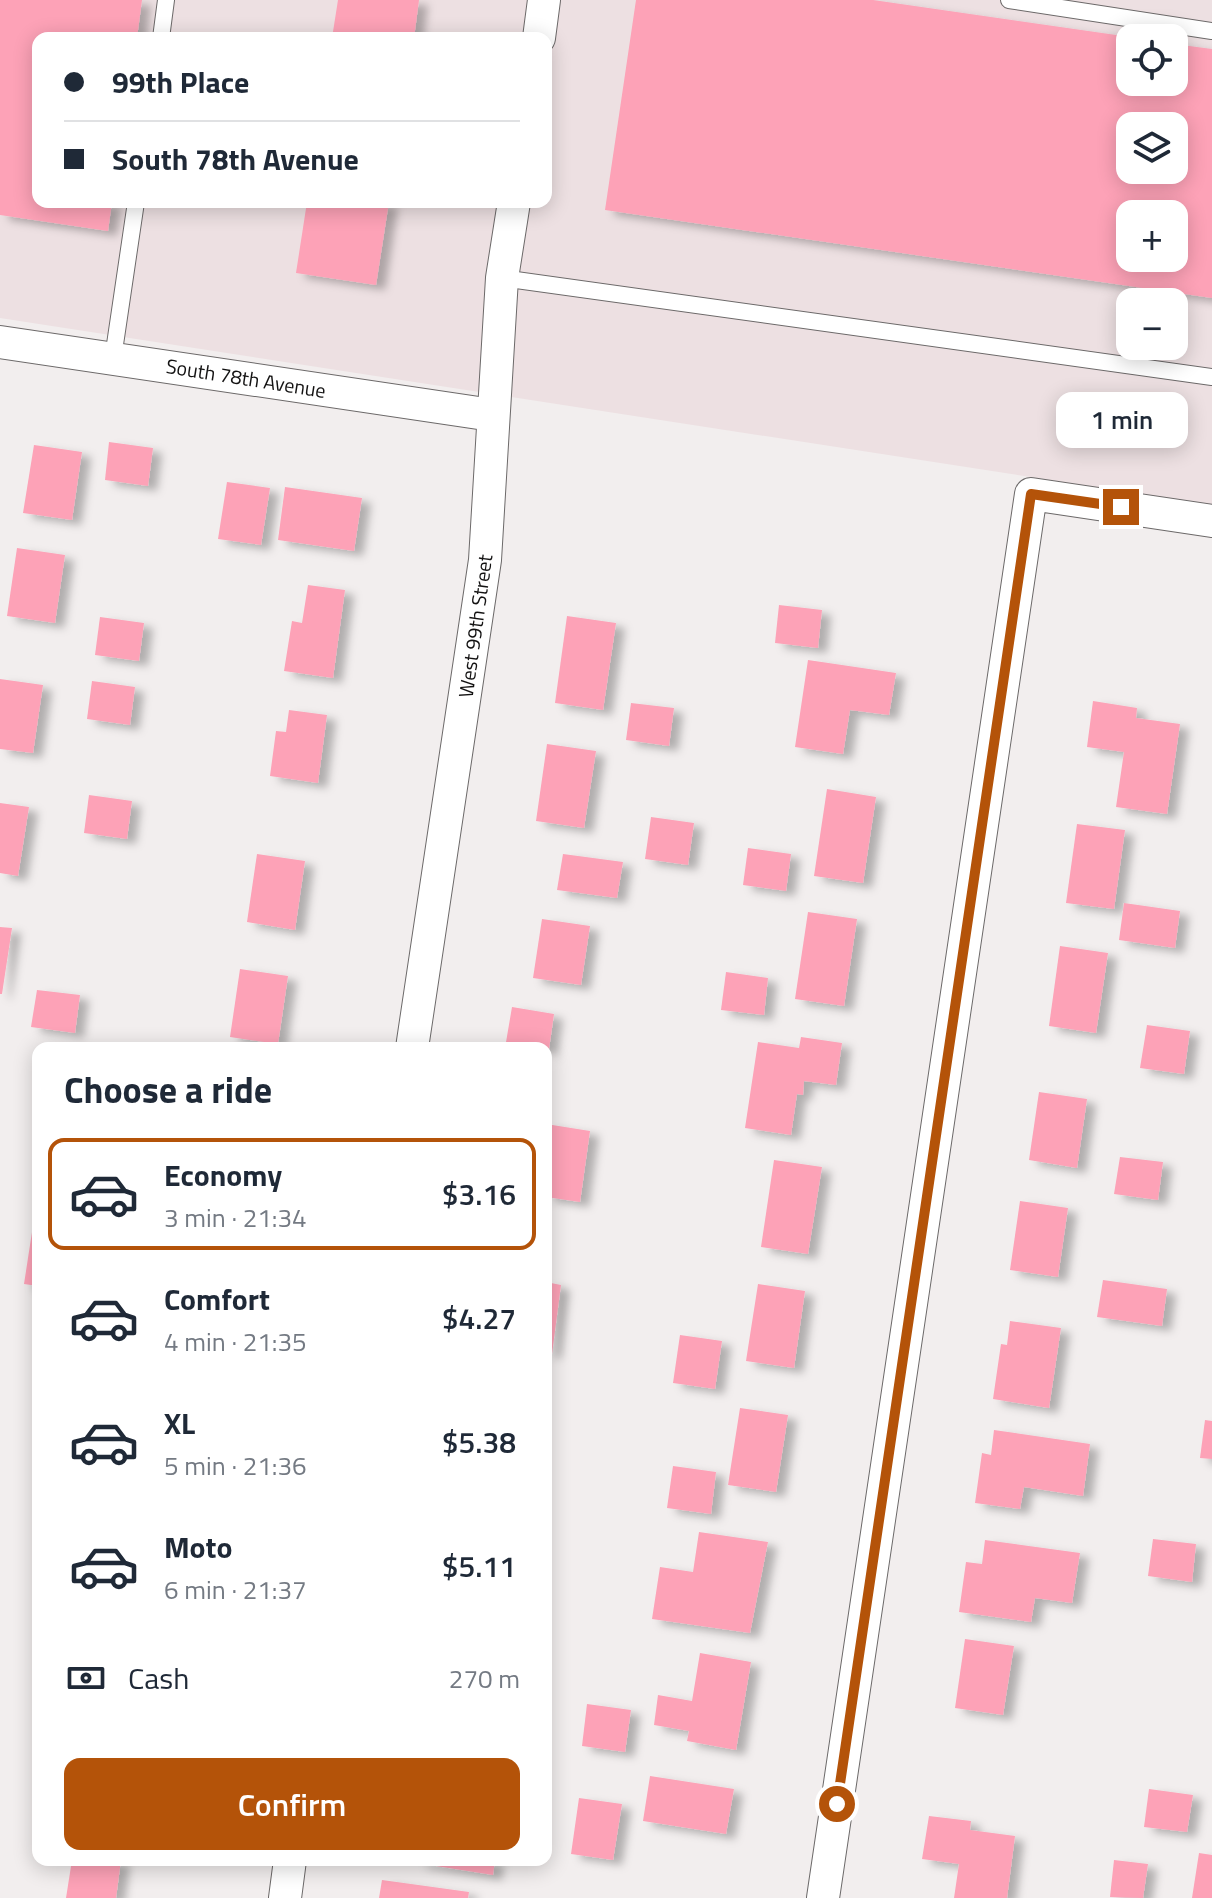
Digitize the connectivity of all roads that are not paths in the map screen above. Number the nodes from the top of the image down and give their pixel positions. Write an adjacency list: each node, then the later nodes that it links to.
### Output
1 (166, 0): 5 (lane)
2 (544, 0): 6 (street)
3 (1009, 0): 4 (lane)
4 (1212, 31)
5 (162, 32)
6 (540, 32)
7 (135, 208): 11 (lane)
8 (513, 208): 9 (street, West 99th Street)
9 (502, 278): 12 (lane); 13 (street, West 99th Street)
10 (0, 342): 11 (street, South 78th Avenue)
11 (113, 358): 13 (street, South 78th Avenue)
12 (1212, 377)
13 (492, 415): 15 (street, West 99th Street)
14 (1212, 521): 18 (street)
15 (413, 1042)
16 (289, 1866): 17 (street)
17 (285, 1898)
18 (823, 1898)

